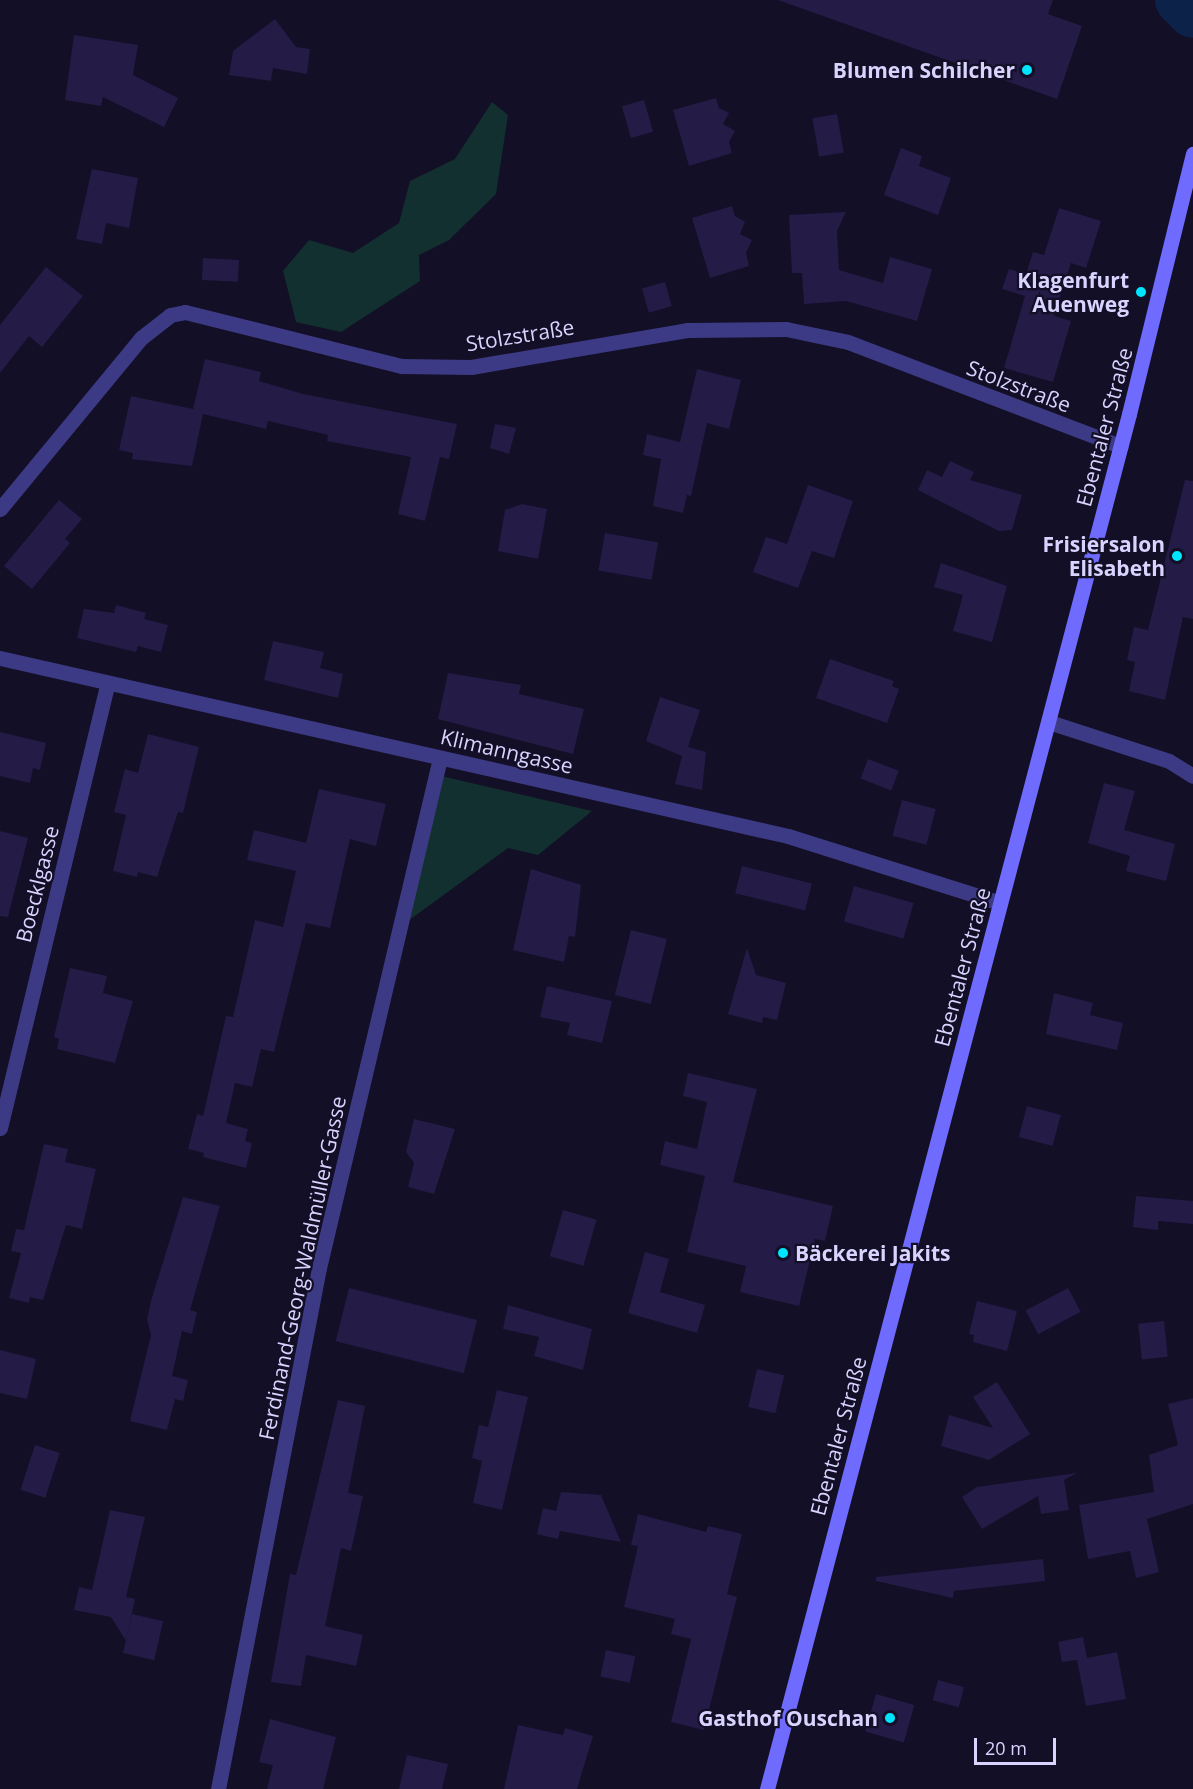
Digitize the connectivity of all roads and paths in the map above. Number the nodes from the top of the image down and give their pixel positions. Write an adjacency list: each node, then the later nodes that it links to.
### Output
1 (1193, 154): 2 (main road, Ebentaler Straße)
2 (1121, 446): 3 (street, Stolzstraße); 6 (main road, Ebentaler Straße)
3 (0, 509)
4 (0, 658): 5 (street, Klimanngasse)
5 (107, 685): 7 (street, Klimanngasse); 10 (street, Boecklgasse)
6 (1049, 722): 8 (street); 9 (main road, Ebentaler Straße)
7 (440, 758): 9 (street, Klimanngasse); 11 (street, Ferdinand-Georg-Waldmüller-Gasse)
8 (1193, 776)
9 (1000, 903): 12 (main road, Ebentaler Straße)
10 (0, 1128)
11 (218, 1789)
12 (767, 1789)

